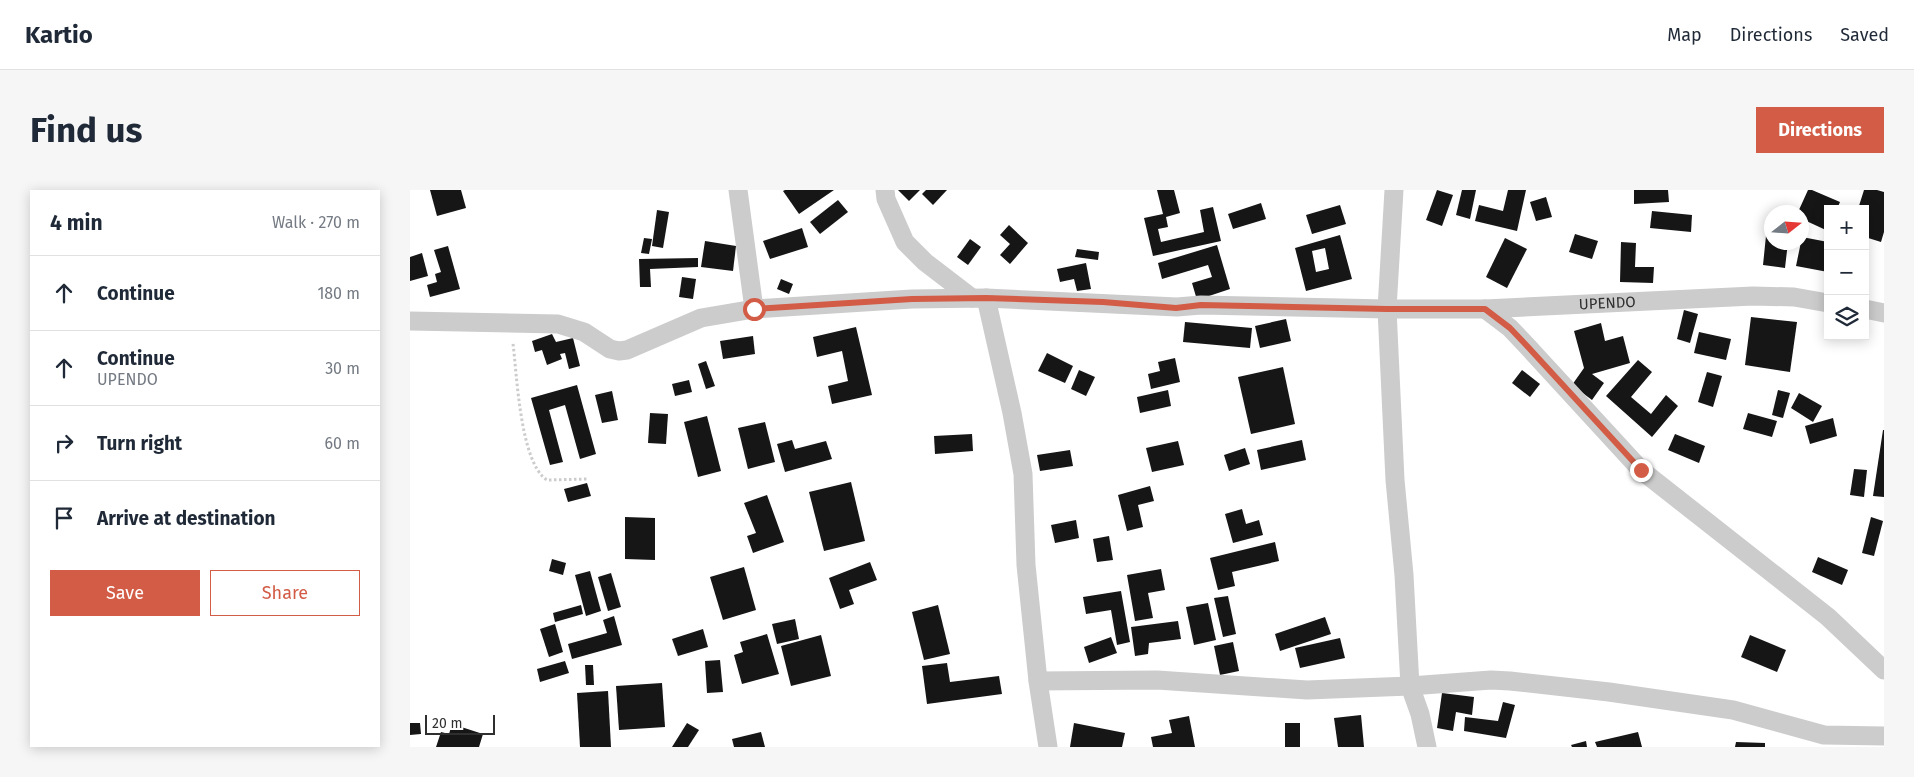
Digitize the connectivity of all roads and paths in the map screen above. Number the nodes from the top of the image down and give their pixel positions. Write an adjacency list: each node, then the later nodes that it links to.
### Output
1 (738, 190): 8 (street)
2 (884, 190): 6 (street)
3 (1380, 190): 5 (street)
4 (1394, 190): 5 (street)
5 (1393, 209): 9 (street)
6 (979, 298): 8 (street, UPENDO); 9 (street, UPENDO); 17 (street)
7 (1824, 301): 10 (street, UPENDO)
8 (754, 309): 14 (street, UPENDO)
9 (1387, 309): 10 (street, UPENDO); 18 (street)
10 (1485, 309): 16 (street)
11 (1869, 310): 12 (street)
12 (1884, 313)
13 (410, 321): 14 (street)
14 (511, 323): 15 (path)
15 (588, 479)
16 (1884, 670)
17 (1038, 681): 18 (street); 20 (street)
18 (1410, 686): 19 (street); 21 (street)
19 (1884, 736)
20 (1048, 747)
21 (1427, 747)

